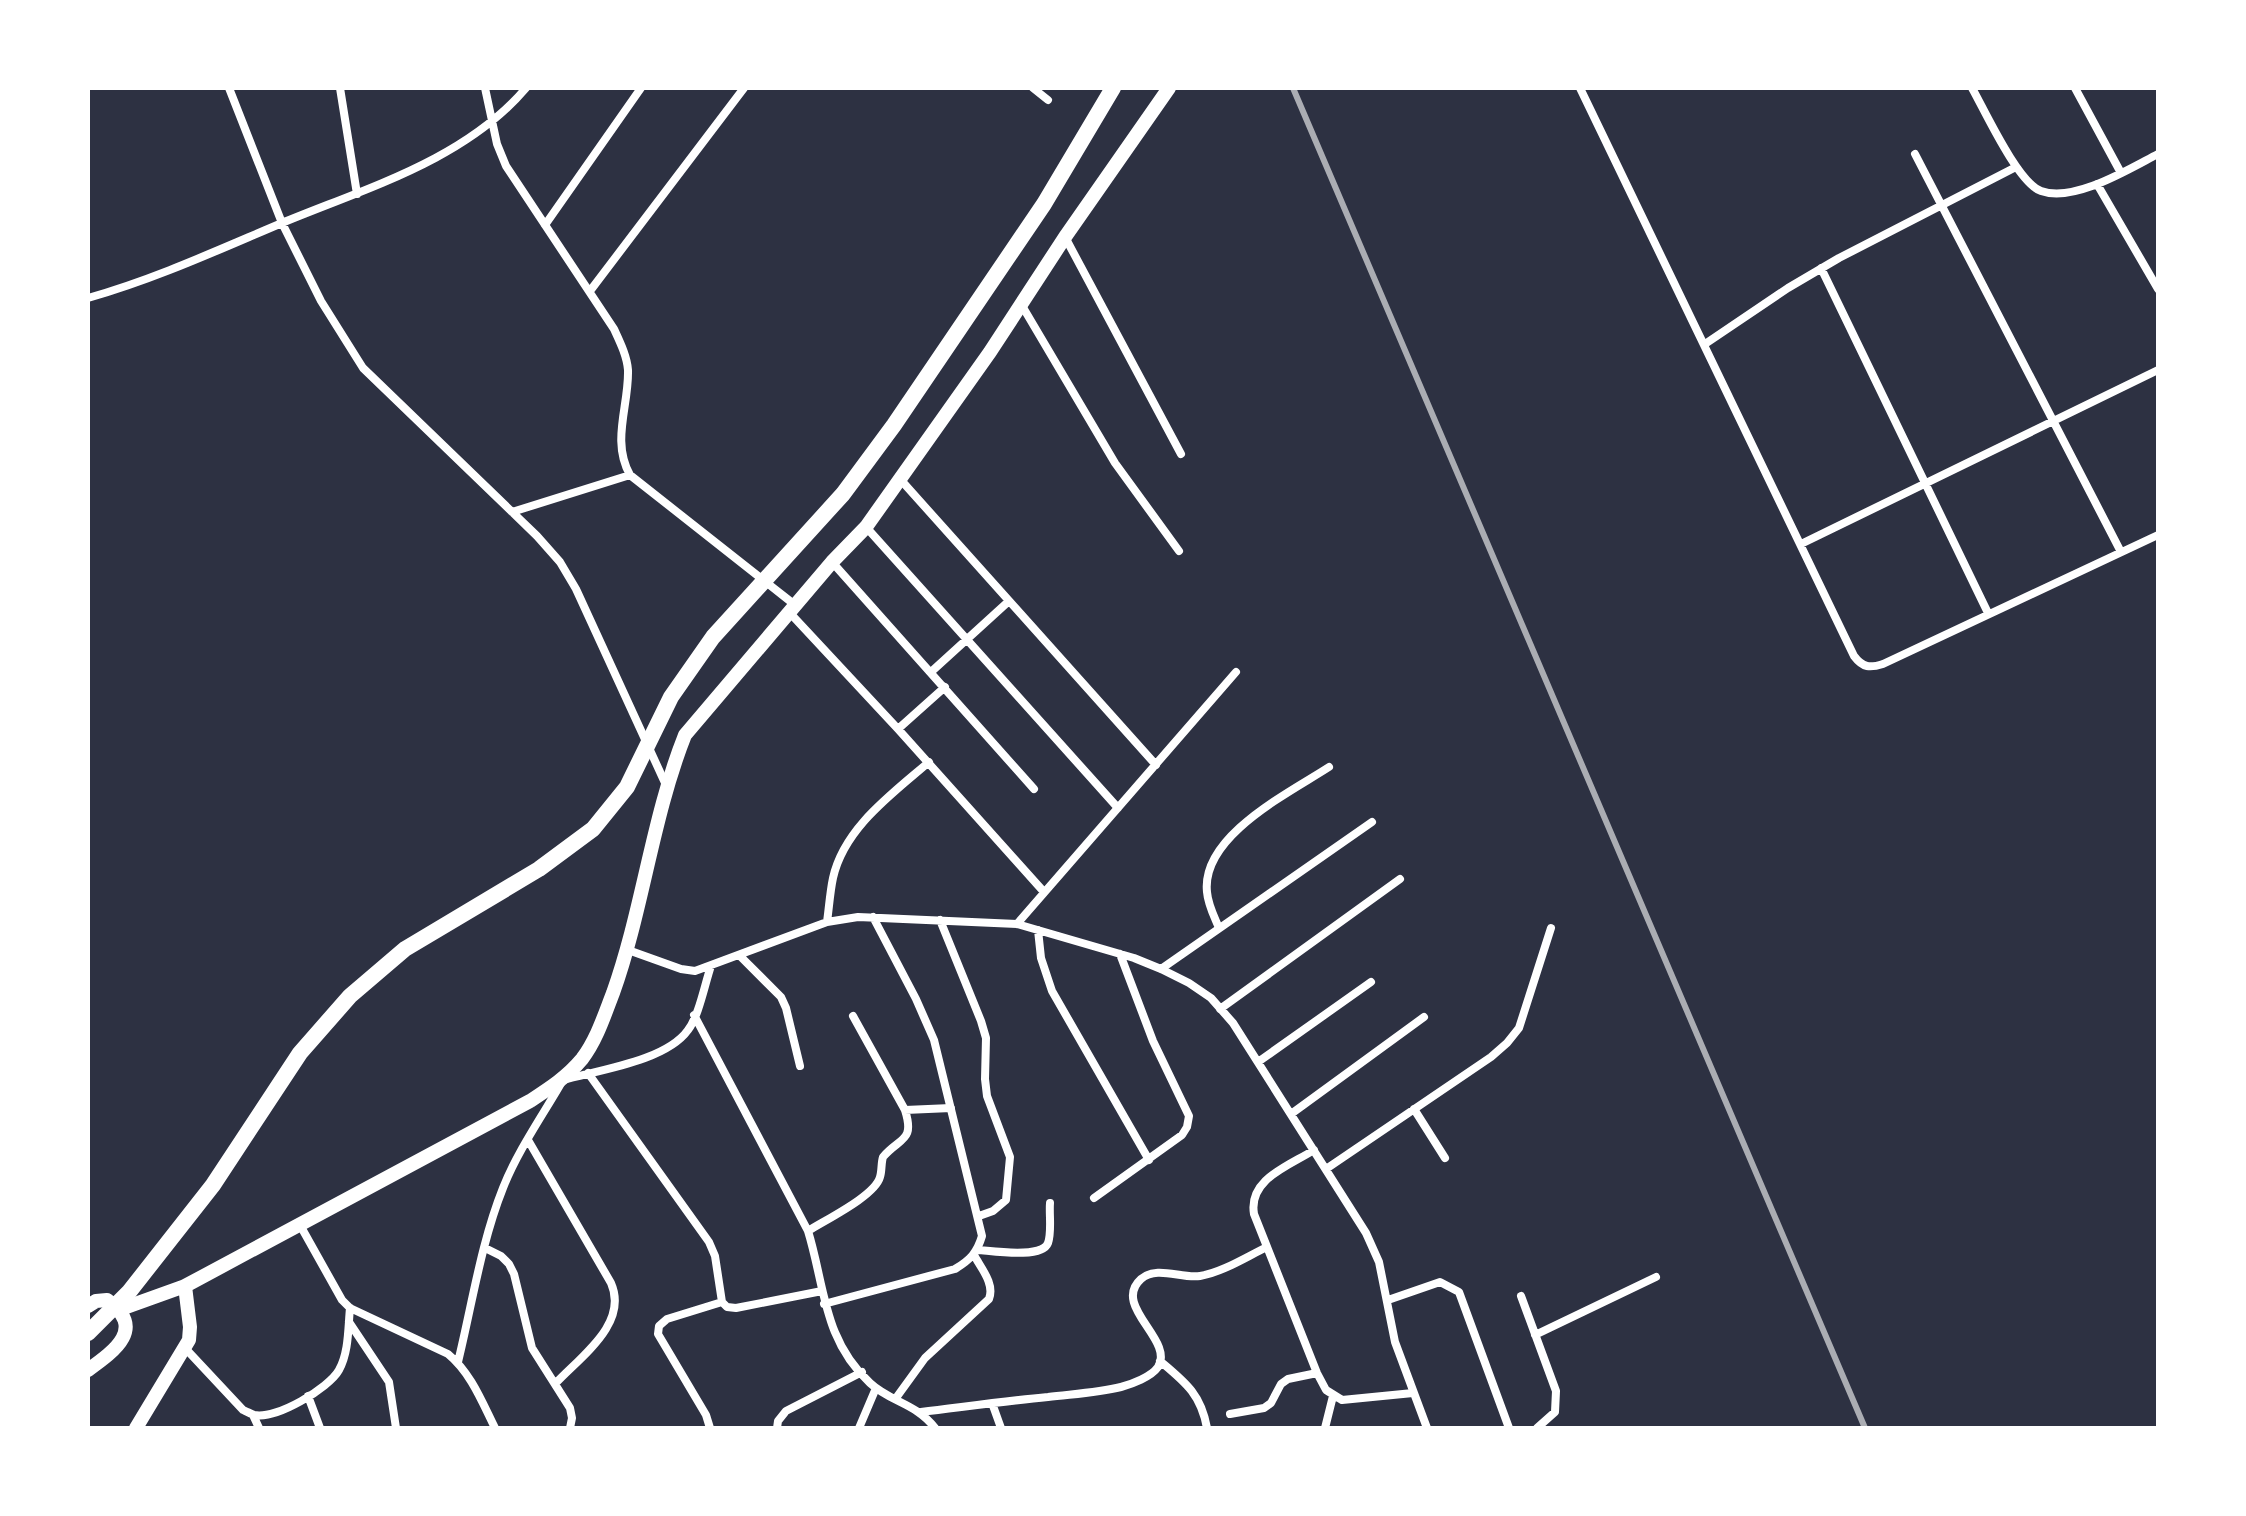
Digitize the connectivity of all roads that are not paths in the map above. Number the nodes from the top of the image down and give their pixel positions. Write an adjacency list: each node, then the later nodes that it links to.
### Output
1 (229, 88): 22 (street)
2 (340, 88): 20 (street)
3 (485, 88): 14 (street)
4 (526, 88): 14 (street)
5 (641, 88): 23 (street)
6 (744, 88): 27 (street)
7 (1033, 88): 13 (street)
8 (1113, 88): 110 (main road)
9 (1169, 88): 24 (street)
10 (1581, 88): 30 (street)
11 (1972, 88): 17 (street)
12 (2075, 88): 18 (street)
13 (1048, 100)
14 (492, 120): 20 (street); 23 (street)
15 (1915, 154): 21 (street)
16 (2158, 154): 18 (street)
17 (2016, 167): 19 (street); 21 (street)
18 (2121, 173): 19 (street)
19 (2097, 184): 26 (street)
20 (357, 194): 22 (street)
21 (1943, 205): 25 (street); 32 (street)
22 (282, 223): 28 (street); 37 (street)
23 (545, 225): 27 (street)
24 (1065, 237): 29 (street); 33 (street)
25 (1821, 268): 30 (street); 36 (street)
26 (2158, 289)
27 (590, 291): 34 (street)
28 (88, 298)
29 (1021, 304): 35 (street); 41 (street)
30 (1705, 344): 40 (street)
31 (2158, 370): 32 (street)
32 (2055, 420): 36 (street); 42 (street)
33 (1181, 454)
34 (630, 475): 37 (street); 45 (street)
35 (899, 478): 38 (street); 44 (street)
36 (1926, 483): 40 (street); 46 (street)
37 (512, 512): 55 (street)
38 (866, 527): 43 (street); 47 (street)
39 (2158, 535): 42 (street)
40 (1801, 544): 46 (street)
41 (1179, 551)
42 (2121, 552): 46 (street)
43 (832, 562): 45 (street); 48 (street)
44 (1009, 601): 47 (street); 53 (street)
45 (792, 609): 51 (street); 55 (street)
46 (1988, 613)
47 (968, 639): 48 (street); 57 (street)
48 (931, 672): 50 (street)
49 (1236, 672): 53 (street)
50 (945, 687): 51 (street); 56 (street)
51 (898, 729): 52 (street)
52 (929, 762): 60 (street); 63 (street)
53 (1156, 765): 57 (street)
54 (1329, 767): 65 (street)
55 (668, 788): 68 (street)
56 (1034, 789)
57 (1118, 808): 60 (street)
58 (1372, 822): 65 (street)
59 (1400, 879): 74 (street)
60 (1044, 892): 64 (street)
61 (873, 917): 62 (street); 63 (street); 82 (street)
62 (940, 920): 64 (street); 93 (street)
63 (827, 922): 70 (street)
64 (1017, 924): 67 (street)
65 (1219, 928): 72 (street)
66 (1551, 928): 83 (street)
67 (1038, 930): 69 (street); 89 (street)
68 (628, 950): 71 (street); 81 (street)
69 (1120, 954): 72 (street); 89 (street)
70 (739, 955): 71 (street); 79 (street)
71 (711, 966): 75 (street)
72 (1161, 969): 74 (street)
73 (1371, 982): 78 (street)
74 (1220, 1009): 78 (street)
75 (694, 1015): 80 (street); 95 (street)
76 (853, 1016): 84 (street)
77 (1424, 1017): 85 (street)
78 (1258, 1062): 85 (street)
79 (800, 1066)
80 (588, 1073): 81 (street); 104 (street)
81 (563, 1080): 86 (street); 94 (street)
82 (951, 1108): 84 (street); 93 (street)
83 (1414, 1109): 88 (street); 90 (street)
84 (905, 1110): 95 (street)
85 (1291, 1114): 87 (street)
86 (528, 1140): 97 (street); 118 (street)
87 (1314, 1150): 90 (street); 96 (street)
88 (1445, 1158)
89 (1149, 1160): 91 (street)
90 (1326, 1169): 103 (street)
91 (1094, 1198)
92 (1050, 1203): 98 (street)
93 (979, 1216): 98 (street)
94 (300, 1225): 100 (street); 107 (street)
95 (808, 1231): 101 (street)
96 (1267, 1247): 113 (street); 117 (street)
97 (485, 1248): 114 (street); 118 (street)
98 (976, 1252): 105 (street); 123 (street)
99 (1656, 1277): 111 (street)
100 (185, 1286): 108 (street); 112 (street)
101 (822, 1291): 104 (street); 105 (street)
102 (1521, 1296): 111 (street)
103 (1388, 1300): 120 (street); 142 (street)
104 (722, 1302): 134 (street)
105 (824, 1304): 116 (street)
106 (88, 1306): 108 (street)
107 (350, 1308): 109 (street); 114 (street)
108 (121, 1309): 115 (street)
109 (349, 1321): 121 (street); 131 (street)
110 (92, 1329)
111 (1535, 1335): 143 (street)
112 (185, 1348): 127 (street); 128 (street)
113 (1160, 1361): 124 (street); 139 (street)
114 (458, 1362): 132 (street)
115 (88, 1370)
116 (862, 1372): 119 (street); 135 (street)
117 (1317, 1373): 122 (street); 126 (street)
118 (555, 1384): 133 (street)
119 (876, 1388): 123 (street); 136 (street)
120 (1413, 1393): 122 (street); 141 (street)
121 (308, 1396): 127 (street); 130 (street)
122 (1333, 1396): 140 (street)
123 (896, 1398): 125 (street)
124 (992, 1403): 125 (street); 138 (street)
125 (921, 1412): 137 (street)
126 (1230, 1414)
127 (253, 1415): 129 (street)
128 (136, 1428)
129 (259, 1428)
130 (320, 1428)
131 (396, 1428)
132 (495, 1428)
133 (570, 1428)
134 (710, 1428)
135 (777, 1428)
136 (859, 1428)
137 (935, 1428)
138 (1001, 1428)
139 (1207, 1428)
140 (1325, 1428)
141 (1427, 1428)
142 (1509, 1428)
143 (1537, 1428)

